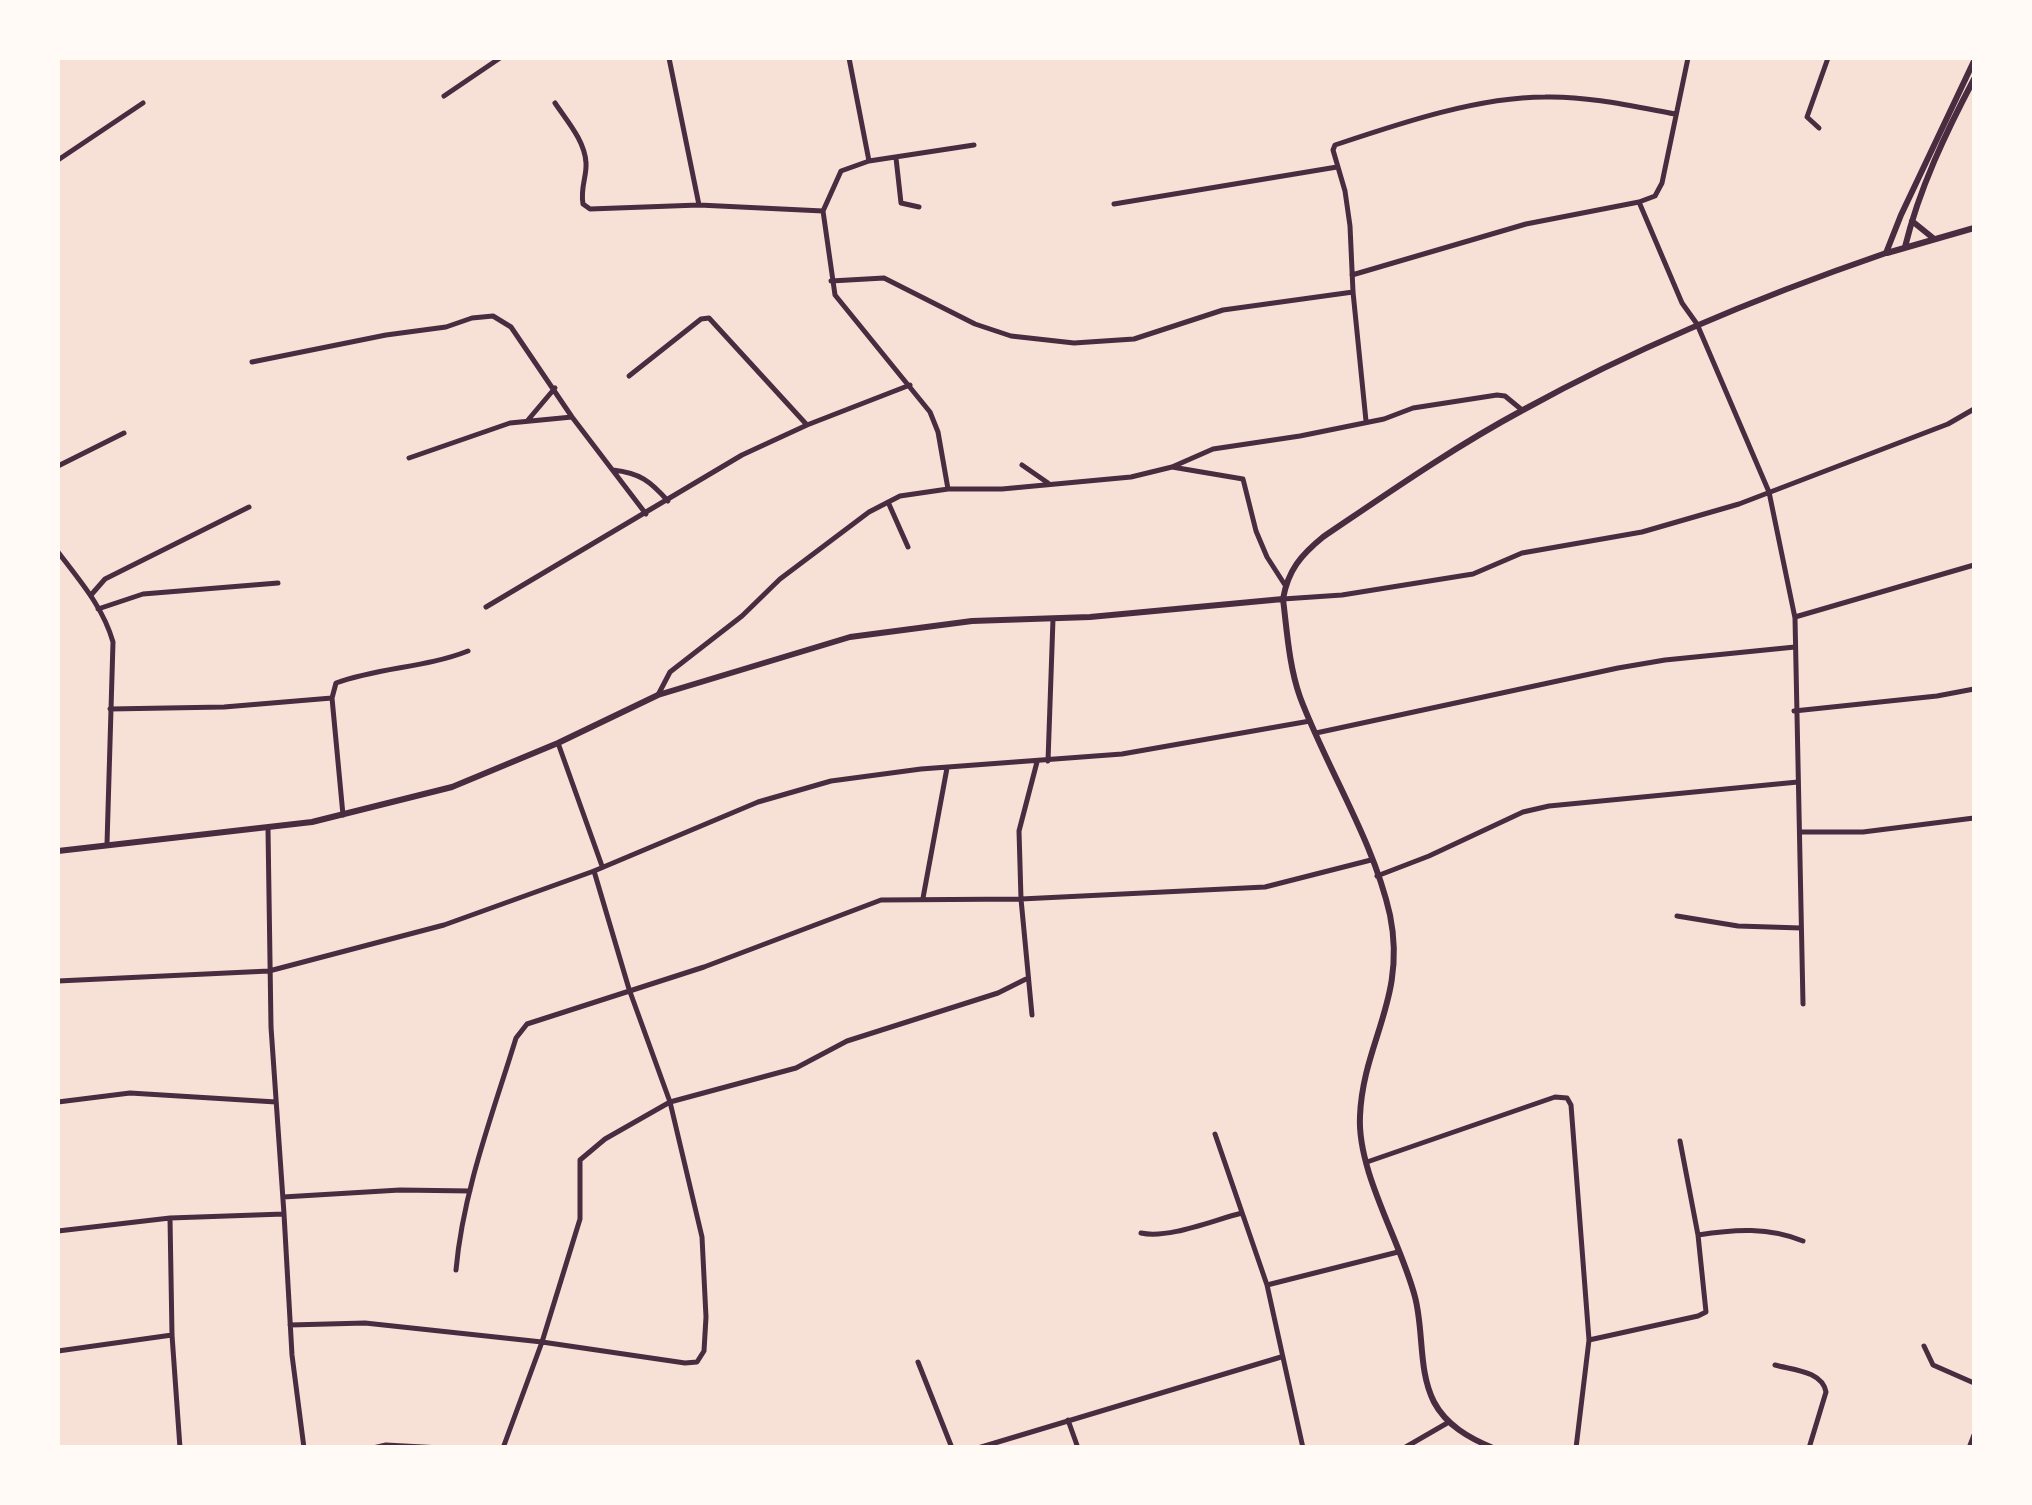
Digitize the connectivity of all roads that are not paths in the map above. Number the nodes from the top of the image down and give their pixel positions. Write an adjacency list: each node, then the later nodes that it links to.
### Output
1 (500, 58): 8 (street)
2 (670, 58): 20 (street)
3 (849, 58): 16 (street)
4 (1688, 58): 11 (street)
5 (1828, 58): 12 (street)
6 (1974, 61): 27 (street)
7 (1974, 80): 23 (street)
8 (444, 96)
9 (142, 103): 15 (street)
10 (555, 103): 20 (street)
11 (1675, 114): 17 (street); 18 (street)
12 (1819, 128)
13 (974, 145): 14 (street)
14 (896, 158): 16 (street); 21 (street)
15 (58, 160)
16 (869, 162): 22 (street)
17 (1337, 167): 19 (street); 28 (street)
18 (1640, 202): 28 (street); 31 (street)
19 (1114, 204)
20 (698, 205): 22 (street)
21 (918, 207)
22 (823, 211): 29 (street)
23 (1912, 220): 25 (street); 26 (street)
24 (1974, 228): 25 (street)
25 (1934, 239): 26 (street)
26 (1905, 247): 27 (street)
27 (1886, 254): 31 (street)
28 (1352, 276): 30 (street)
29 (831, 281): 30 (street); 34 (street)
30 (1352, 292): 40 (street)
31 (1698, 324): 37 (street); 50 (street)
32 (252, 362): 35 (street)
33 (629, 376): 41 (street)
34 (910, 385): 41 (street); 49 (street)
35 (555, 388): 38 (street); 39 (street)
36 (1974, 409): 50 (street)
37 (1522, 410): 40 (street); 59 (street)
38 (572, 417): 39 (street); 47 (street)
39 (528, 420): 43 (street)
40 (1366, 422): 46 (street)
41 (807, 425): 51 (street)
42 (124, 433): 45 (street)
43 (409, 458)
44 (1022, 465): 48 (street)
45 (58, 466)
46 (1172, 467): 48 (street); 59 (street)
47 (612, 470): 51 (street); 54 (street)
48 (1050, 485): 49 (street)
49 (948, 490): 52 (street)
50 (1769, 492): 61 (street); 64 (street)
51 (668, 501): 54 (street)
52 (888, 502): 55 (street); 69 (street)
53 (250, 507): 60 (street)
54 (646, 514): 62 (street)
55 (908, 547)
56 (58, 552): 60 (street)
57 (1974, 565): 64 (street)
58 (278, 583): 63 (street)
59 (1285, 585): 61 (street)
60 (91, 595): 63 (street)
61 (1283, 600): 65 (street); 73 (street)
62 (486, 608)
63 (98, 609): 71 (street)
64 (1794, 618): 66 (street)
65 (1053, 619): 69 (street); 76 (street)
66 (1795, 647): 72 (street); 74 (street)
67 (468, 652): 70 (street)
68 (1974, 689): 72 (street)
69 (658, 695): 75 (street)
70 (332, 698): 71 (street); 80 (street)
71 (110, 709): 84 (street)
72 (1794, 711): 79 (street)
73 (1310, 721): 74 (street); 76 (street)
74 (1316, 734): 86 (street)
75 (558, 743): 80 (street); 87 (street)
76 (1048, 761): 77 (street)
77 (1036, 762): 78 (street); 91 (street)
78 (947, 768): 87 (street); 90 (street)
79 (1798, 782): 83 (street); 89 (street)
80 (343, 815): 82 (street)
81 (1974, 818): 83 (street)
82 (268, 829): 84 (street); 94 (street)
83 (1800, 832): 93 (street)
84 (106, 844): 85 (street)
85 (58, 850)
86 (1371, 860): 89 (street); 91 (street)
87 (602, 866): 88 (street)
88 (594, 871): 94 (street); 97 (street)
89 (1376, 876): 105 (street)
90 (923, 898): 91 (street); 97 (street)
91 (1021, 899): 95 (street)
92 (1678, 916): 93 (street)
93 (1801, 928): 98 (street)
94 (269, 971): 96 (street); 101 (street)
95 (1026, 979): 99 (street); 102 (street)
96 (58, 981)
97 (630, 988): 102 (street); 106 (street)
98 (1803, 1004)
99 (1032, 1015)
100 (58, 1102): 101 (street)
101 (276, 1102): 107 (street)
102 (670, 1102): 121 (street); 121 (street)
103 (1215, 1134): 108 (street)
104 (1680, 1141): 113 (street)
105 (1367, 1162): 115 (street); 120 (street)
106 (471, 1192): 107 (street); 116 (street)
107 (283, 1197): 109 (street)
108 (1242, 1213): 112 (street); 117 (street)
109 (284, 1214): 110 (street); 118 (street)
110 (170, 1218): 111 (street); 119 (street)
111 (58, 1231)
112 (1141, 1232)
113 (1698, 1235): 114 (street); 120 (street)
114 (1803, 1241)
115 (1398, 1252): 117 (street); 129 (street)
116 (456, 1270)
117 (1267, 1285): 124 (street)
118 (290, 1325): 121 (street); 132 (street)
119 (172, 1335): 123 (street); 131 (street)
120 (1588, 1340): 144 (street)
121 (542, 1342): 137 (street)
122 (1924, 1346): 127 (street)
123 (58, 1351)
124 (1281, 1357): 128 (street); 141 (street)
125 (918, 1362): 138 (street)
126 (1774, 1365): 145 (street)
127 (1974, 1383)
128 (1068, 1420): 139 (street); 140 (street)
129 (1449, 1422): 142 (street); 143 (street)
130 (1974, 1435): 146 (street)
131 (180, 1448)
132 (304, 1448)
133 (328, 1448): 134 (street)
134 (342, 1448)
135 (373, 1448): 136 (street)
136 (442, 1448)
137 (504, 1448)
138 (952, 1448)
139 (978, 1448)
140 (1078, 1448)
141 (1303, 1448)
142 (1404, 1448)
143 (1492, 1448)
144 (1576, 1448)
145 (1809, 1448)
146 (1969, 1448)

